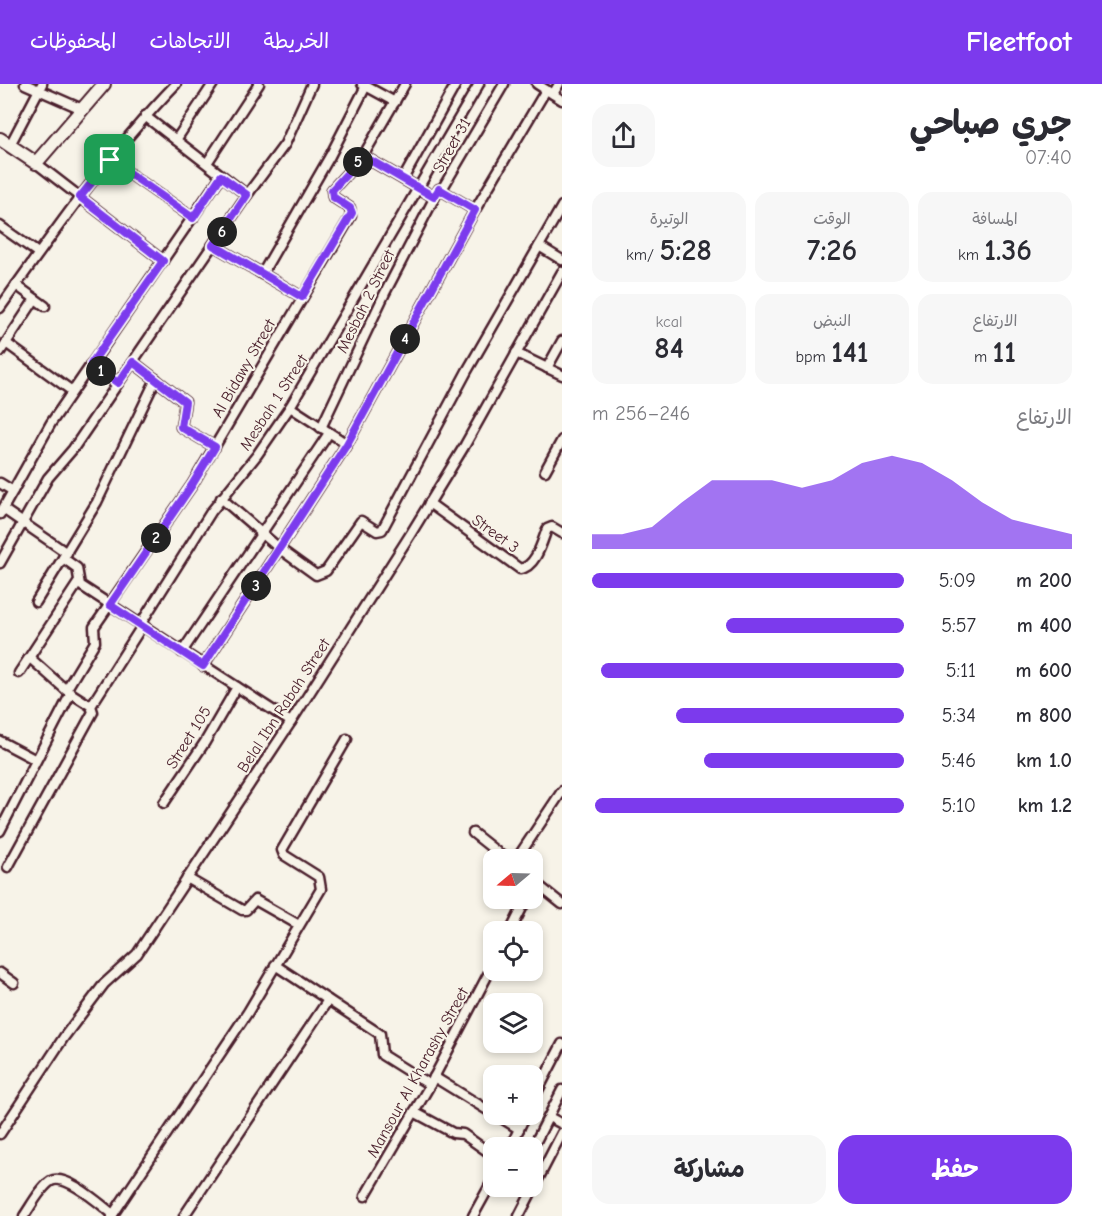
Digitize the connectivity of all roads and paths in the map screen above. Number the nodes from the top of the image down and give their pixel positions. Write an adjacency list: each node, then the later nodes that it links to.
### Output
1 (25, 84): 14 (street)
2 (104, 84): 18 (street)
3 (176, 84): 19 (street)
4 (213, 84): 20 (street)
5 (259, 84): 25 (street)
6 (312, 84): 30 (street)
7 (405, 84): 17 (street)
8 (456, 84): 27 (street)
9 (479, 84): 28 (street, Mesbah 1 Street)
10 (504, 84): 29 (street, Street 31)
11 (537, 84): 15 (street)
12 (559, 84): 15 (street)
13 (364, 85): 17 (street); 42 (street)
14 (41, 87): 18 (street); 21 (street)
15 (550, 92): 16 (street); 33 (street)
16 (562, 100)
17 (395, 102): 22 (street)
18 (82, 109): 24 (street)
19 (145, 116): 20 (street); 23 (street)
20 (176, 140): 25 (street)
21 (5, 142): 24 (street)
22 (363, 156): 27 (street); 44 (street, Al Bidawy Street)
23 (110, 160): 31 (street); 34 (street)
24 (36, 163): 31 (street)
25 (207, 163): 26 (street)
26 (221, 176): 30 (street); 34 (street)
27 (403, 179): 28 (street)
28 (418, 188): 29 (street); 59 (street, Mesbah 1 Street)
29 (438, 192): 33 (street); 60 (street, Mesbah 2 Street)
30 (247, 195): 36 (street)
31 (80, 197): 38 (street); 40 (street)
32 (562, 206): 37 (street)
33 (475, 210): 63 (street)
34 (193, 218): 40 (street)
35 (0, 226): 38 (street)
36 (213, 245): 42 (street); 52 (street)
37 (538, 246): 39 (street); 74 (street)
38 (38, 253): 43 (street)
39 (562, 260)
40 (163, 261): 53 (street)
41 (562, 272): 51 (street, Belal Ibn Rabah Street)
42 (262, 274): 44 (street)
43 (16, 285): 45 (street); 47 (street)
44 (302, 297): 64 (street, Al Bidawy Street)
45 (35, 299): 46 (street); 49 (street)
46 (45, 306)
47 (0, 308)
48 (562, 341): 54 (street)
49 (6, 343): 50 (street); 58 (street)
50 (0, 352)
51 (516, 353): 54 (street); 69 (street, Belal Ibn Rabah Street)
52 (133, 362): 56 (street); 57 (street)
53 (91, 364): 57 (street); 58 (street)
54 (547, 368): 55 (street)
55 (562, 375)
56 (156, 379): 64 (street); 75 (street)
57 (118, 383): 71 (street)
58 (72, 391): 67 (street)
59 (290, 407): 60 (street); 68 (street, Mesbah 1 Street)
60 (321, 428): 61 (street)
61 (329, 433): 63 (street); 72 (street)
62 (562, 440): 65 (street)
63 (347, 444): 74 (street)
64 (215, 447): 79 (street, Al Bidawy Street)
65 (544, 471)
66 (0, 483): 67 (street)
67 (14, 491): 70 (street)
68 (221, 498): 72 (street); 80 (street, Mesbah 1 Street)
69 (429, 503): 73 (street, Street 3); 88 (street, Belal Ibn Rabah Street)
70 (2, 511): 71 (street)
71 (23, 522): 75 (street); 76 (street)
72 (262, 533): 74 (street); 81 (street)
73 (562, 533)
74 (280, 549): 83 (street)
75 (65, 556): 77 (street); 78 (street)
76 (0, 563)
77 (78, 583): 79 (street); 82 (street)
78 (36, 602)
79 (110, 605): 80 (street); 86 (street, Al Bidawy Street)
80 (141, 626): 81 (street); 87 (street, Mesbah 1 Street)
81 (182, 652): 83 (street)
82 (30, 658): 84 (street); 86 (street)
83 (203, 666): 85 (street)
84 (20, 673)
85 (237, 687): 88 (street); 93 (street, Street 105)
86 (68, 692): 87 (street); 91 (street, Al Bidawy Street)
87 (91, 706): 98 (street, Mesbah 1 Street)
88 (291, 722): 99 (street, Belal Ibn Rabah Street)
89 (347, 739): 102 (street)
90 (0, 741): 91 (street)
91 (36, 760): 94 (street, Al Bidawy Street)
92 (562, 791): 97 (street)
93 (164, 803)
94 (0, 831)
95 (472, 833): 96 (street)
96 (493, 849)
97 (523, 849)
98 (8, 867)
99 (187, 878): 102 (street); 120 (street, Belal Ibn Rabah Street)
100 (543, 890): 101 (street)
101 (562, 904)
102 (299, 925): 103 (street)
103 (275, 965): 107 (street); 126 (street)
104 (0, 973): 106 (street)
105 (485, 981): 109 (street, Mansour Al Kharashy Street)
106 (14, 983)
107 (328, 1000): 109 (street); 128 (street)
108 (562, 1044): 110 (street)
109 (432, 1081): 112 (street); 113 (street, Mansour Al Kharashy Street)
110 (543, 1081)
111 (562, 1090): 114 (street)
112 (483, 1108)
113 (414, 1112): 123 (street); 124 (street, Mansour Al Kharashy Street)
114 (549, 1117): 115 (street); 122 (street)
115 (562, 1124)
116 (512, 1125): 118 (street)
117 (521, 1125): 118 (street)
118 (519, 1129): 121 (street)
119 (562, 1133): 130 (street)
120 (0, 1134)
121 (515, 1137)
122 (538, 1137)
123 (483, 1148)
124 (365, 1196)
125 (484, 1197): 129 (street)
126 (112, 1215): 127 (street)
127 (24, 1216)
128 (184, 1216)
129 (473, 1216)
130 (519, 1216)

